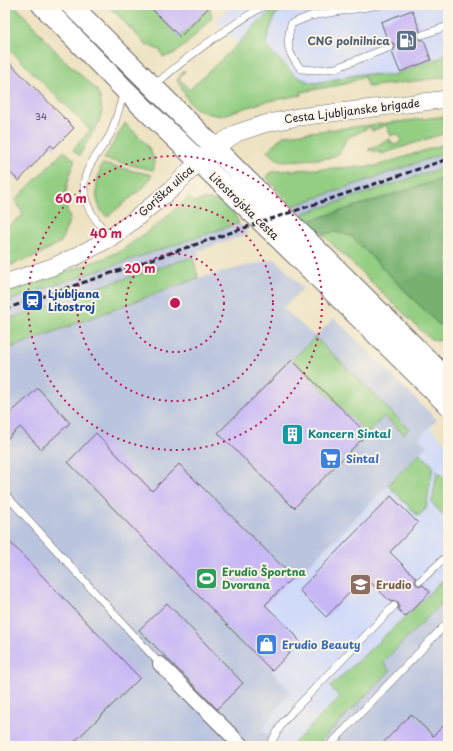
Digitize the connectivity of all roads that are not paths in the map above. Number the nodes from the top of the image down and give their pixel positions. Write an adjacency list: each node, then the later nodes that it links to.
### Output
1 (42, 5): 9 (main road, Litostrojska cesta)
2 (71, 5): 8 (main road, Litostrojska cesta)
3 (265, 5): 8 (lane)
4 (380, 5): 7 (lane)
5 (448, 26): 6 (lane)
6 (422, 35)
7 (390, 48)
8 (154, 87): 11 (main road, Litostrojska cesta)
9 (125, 90): 12 (main road, Litostrojska cesta); 13 (lane)
10 (448, 99): 11 (street, Cesta Ljubljanske brigade)
11 (215, 147): 12 (street, Cesta Ljubljanske brigade); 15 (main road, Litostrojska cesta)
12 (199, 161): 13 (street, Goriška ulica); 15 (main road, Litostrojska cesta)
13 (110, 238): 14 (street, Goriška ulica)
14 (5, 283)
15 (398, 343): 16 (main road, Litostrojska cesta)
16 (438, 372): 17 (main road, Litostrojska cesta)
17 (448, 405)
18 (5, 494): 23 (lane)
19 (448, 555): 20 (lane)
20 (420, 582)
21 (394, 606): 25 (lane)
22 (448, 622): 26 (lane)
23 (160, 664): 24 (street)
24 (242, 746)
25 (269, 746)
26 (329, 746)

